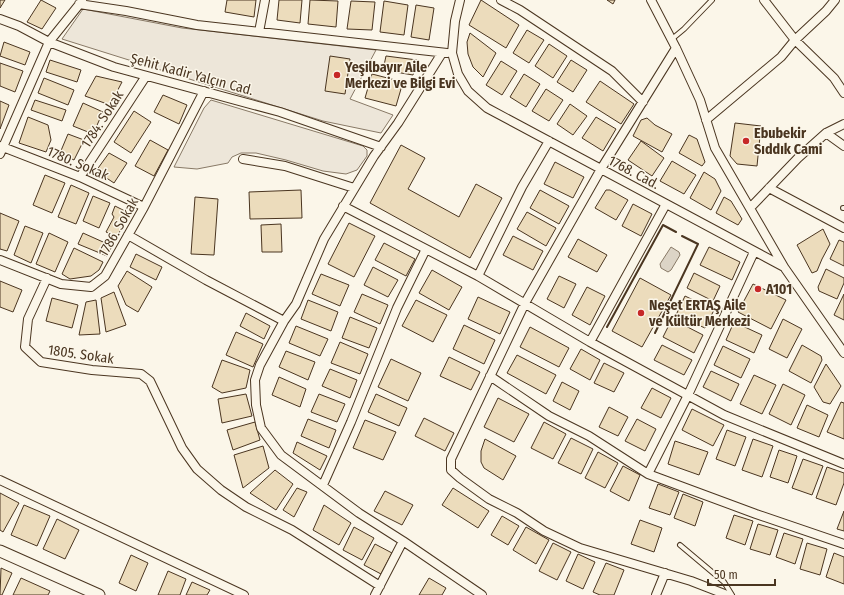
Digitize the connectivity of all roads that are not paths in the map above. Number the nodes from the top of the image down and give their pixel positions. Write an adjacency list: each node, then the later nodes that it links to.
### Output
1 (265, 0): 11 (street)
2 (460, 0): 17 (street, 1768. Cad.)
3 (501, 0): 9 (street)
4 (651, 0): 12 (street)
5 (712, 0): 12 (lane)
6 (764, 0): 13 (street)
7 (835, 0): 13 (street)
8 (81, 2): 11 (street); 14 (street)
9 (510, 2): 21 (street)
10 (0, 19): 14 (street, Şehit Kadir Yalçın Cad.)
11 (259, 32): 16 (street)
12 (672, 39): 15 (street)
13 (795, 40): 20 (street); 22 (street)
14 (49, 42): 18 (street, Şehit Kadir Yalçın Cad.); 28 (street)
15 (676, 48): 21 (street); 22 (street)
16 (442, 53): 17 (street); 27 (street)
17 (452, 53): 25 (street, 1768. Cad.)
18 (146, 76): 19 (street, Şehit Kadir Yalçın Cad.); 31 (street, 1784. Sokak)
19 (204, 91): 27 (street, Şehit Kadir Yalçın Cad.); 36 (street, 1786. Sokak)
20 (844, 93)
21 (643, 102): 30 (street)
22 (706, 120): 37 (street)
23 (844, 124): 24 (street)
24 (826, 133): 26 (street); 33 (street)
25 (549, 141): 30 (street, 1768. Cad.); 44 (street)
26 (844, 146)
27 (381, 147): 32 (street)
28 (1, 149): 31 (street, 1780. Sokak)
29 (243, 159): 32 (street)
30 (601, 169): 34 (street, 1768. Cad.); 46 (street)
31 (80, 177): 36 (street, 1780. Sokak)
32 (354, 188): 35 (street)
33 (769, 188): 37 (street); 38 (street)
34 (666, 204): 41 (street, 1768. Cad.); 48 (street)
35 (343, 206): 40 (street); 47 (street)
36 (144, 207): 39 (street, 1786. Sokak)
37 (750, 208): 43 (street)
38 (844, 228)
39 (128, 235): 45 (street, 1786. Sokak); 47 (street)
40 (426, 249): 44 (street); 55 (street)
41 (754, 252): 43 (street, 1768. Cad.); 51 (street)
42 (0, 260): 45 (street, 1786. Sokak)
43 (784, 268): 49 (street, 1768. Cad.)
44 (478, 276): 46 (street)
45 (47, 278): 61 (street, 1805. Sokak)
46 (525, 303): 48 (street); 50 (street)
47 (284, 321): 55 (street)
48 (590, 342): 51 (street)
49 (842, 349)
50 (490, 376): 53 (street); 60 (street)
51 (688, 395): 52 (street); 53 (street)
52 (844, 464)
53 (648, 474): 57 (street)
54 (0, 480): 63 (street)
55 (323, 485): 56 (street)
56 (403, 541): 61 (street); 65 (street)
57 (844, 544)
58 (680, 545): 68 (lane)
59 (0, 551): 62 (street)
60 (665, 573): 66 (street); 67 (street)
61 (380, 586): 64 (street)
62 (99, 595)
63 (244, 595)
64 (375, 595)
65 (482, 595)
66 (656, 595)
67 (727, 595)
68 (732, 595)

